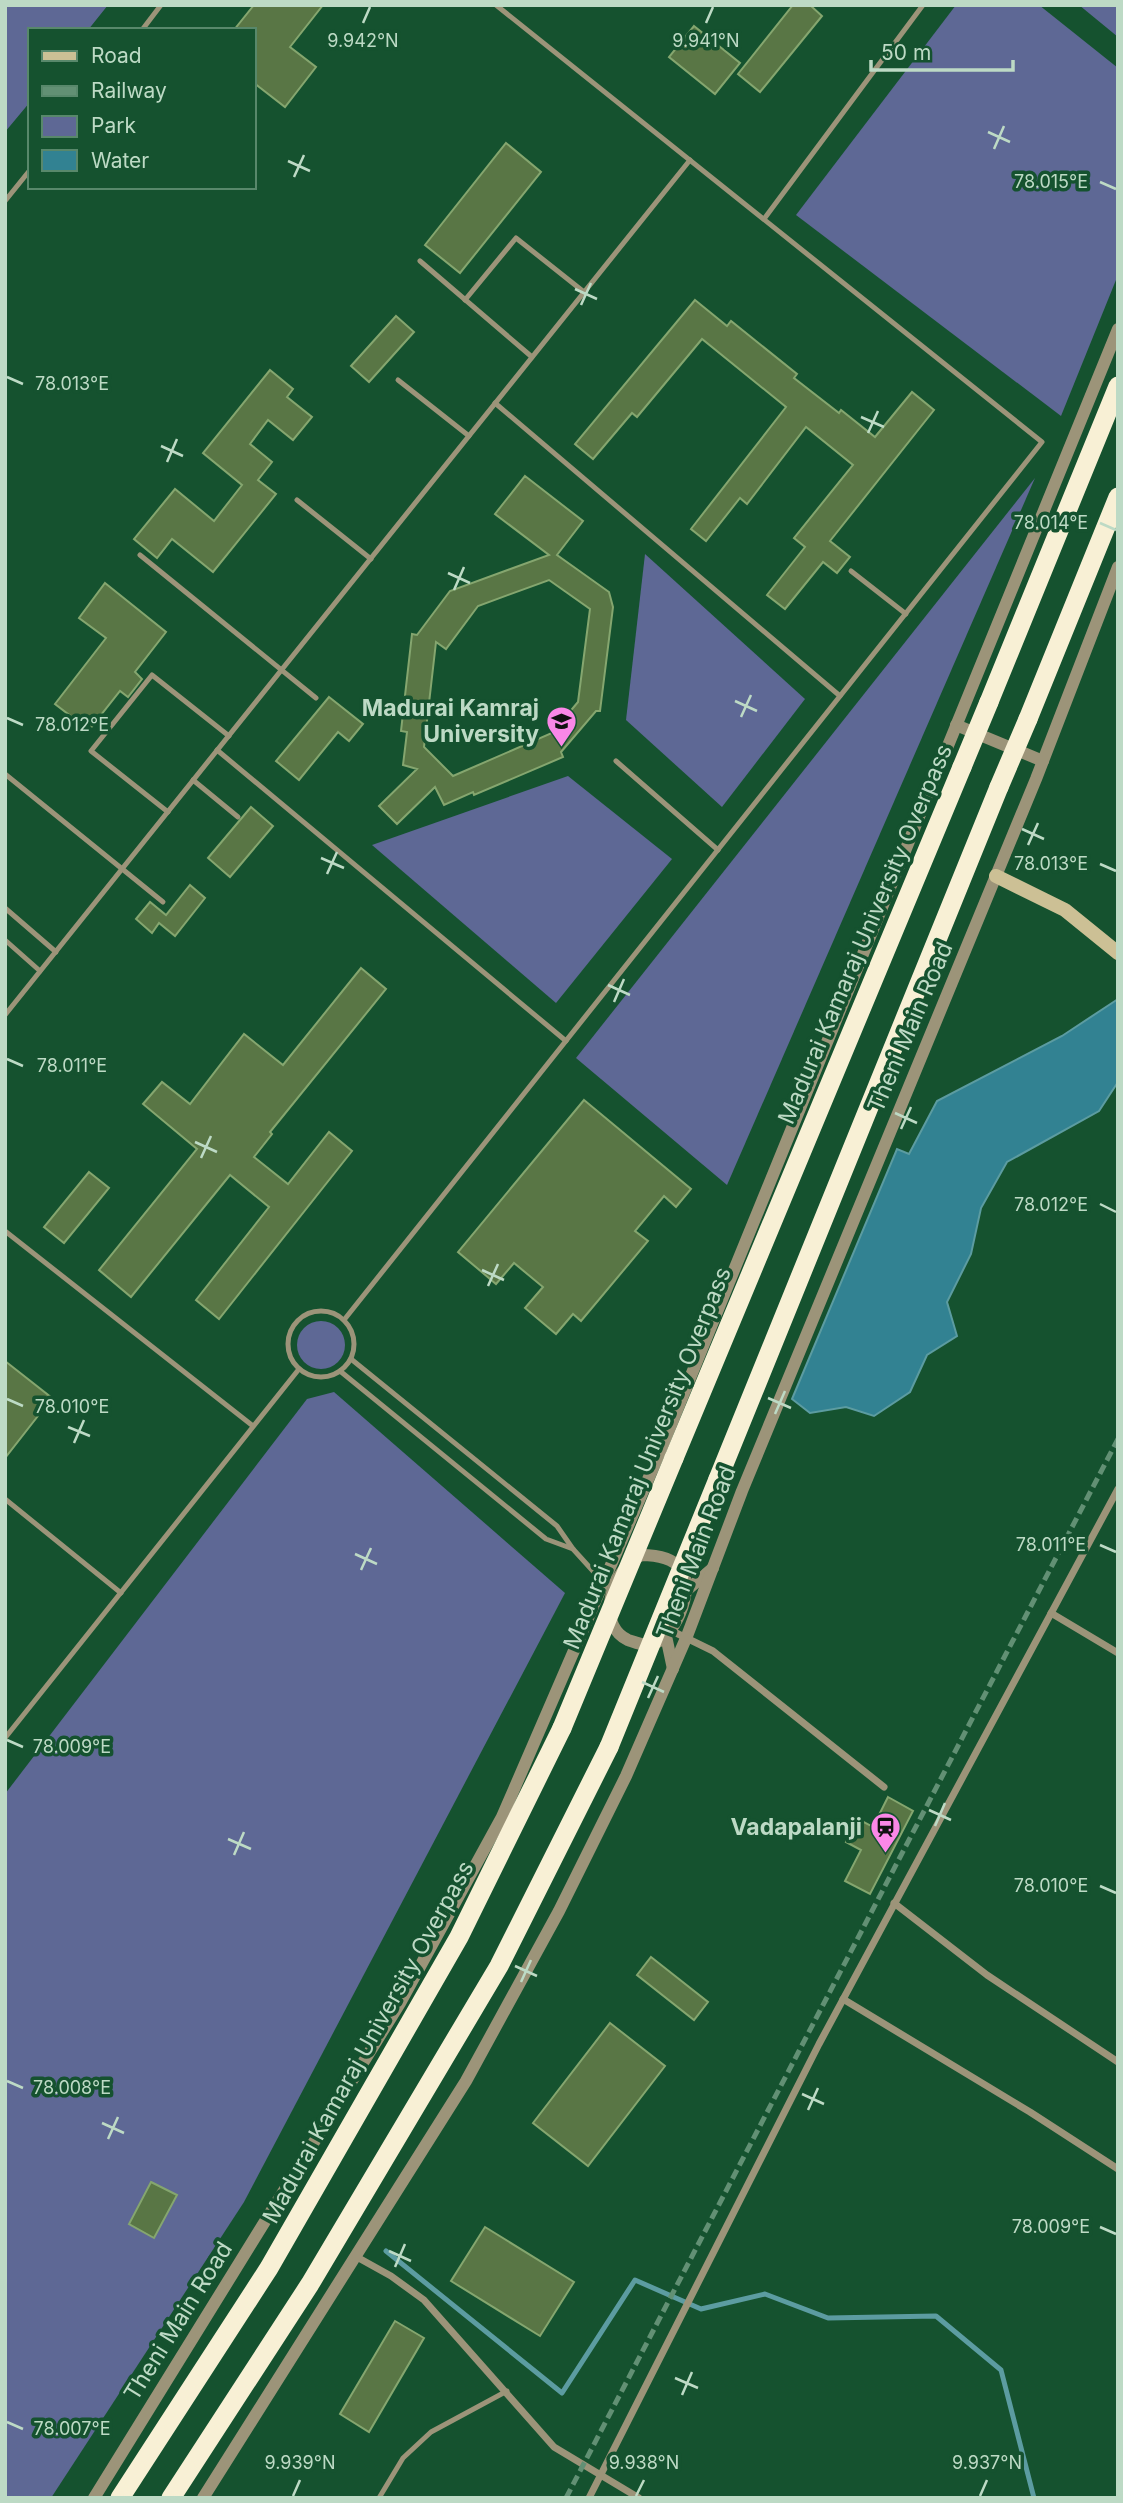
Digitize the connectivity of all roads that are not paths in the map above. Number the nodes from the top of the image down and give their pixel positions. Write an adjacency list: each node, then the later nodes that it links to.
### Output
1 (161, 5): 4 (lane)
2 (496, 5): 5 (lane)
3 (923, 5): 8 (lane)
4 (144, 28)
5 (690, 160): 8 (lane); 10 (lane)
6 (28, 172): 7 (lane)
7 (5, 201)
8 (764, 219): 24 (lane)
9 (420, 261): 11 (lane)
10 (584, 292): 11 (lane); 13 (lane)
11 (465, 300): 13 (lane)
12 (1118, 329): 28 (street, Theni Main Road)
13 (532, 357): 16 (lane)
14 (398, 380): 17 (lane)
15 (1118, 386): 82 (highway, Madurai Kamaraj University Overpass, bridge)
16 (495, 403): 17 (lane); 26 (lane)
17 (469, 436): 21 (lane)
18 (1118, 498): 69 (highway, bridge)
19 (297, 500): 21 (lane)
20 (140, 555): 25 (lane)
21 (371, 559): 25 (lane)
22 (1118, 567): 32 (street, Theni Main Road)
23 (851, 571): 24 (lane)
24 (906, 614): 26 (lane)
25 (282, 670): 27 (lane); 29 (lane)
26 (841, 696): 37 (lane)
27 (316, 698)
28 (957, 725): 32 (street); 58 (street, Theni Main Road)
29 (229, 736): 30 (lane); 35 (lane)
30 (217, 750): 34 (lane); 47 (lane)
31 (616, 761): 37 (lane)
32 (1043, 761): 39 (street, Theni Main Road)
33 (5, 774): 38 (lane)
34 (193, 780): 35 (lane); 36 (lane)
35 (168, 812): 38 (lane)
36 (238, 817)
37 (718, 850): 47 (lane)
38 (122, 869): 40 (lane); 43 (lane)
39 (996, 876): 44 (main road); 61 (street, Theni Main Road)
40 (163, 902)
41 (5, 908): 43 (lane)
42 (5, 940): 45 (lane)
43 (55, 952): 45 (lane)
44 (1118, 953)
45 (40, 971): 46 (lane)
46 (5, 1015)
47 (566, 1041): 49 (lane)
48 (5, 1231): 53 (lane)
49 (344, 1320): 50 (lane); 51 (lane)
50 (351, 1359): 52 (lane); 59 (lane)
51 (299, 1369): 52 (lane); 53 (lane)
52 (340, 1371): 59 (lane)
53 (253, 1426): 64 (lane)
54 (1118, 1489): 56 (street)
55 (5, 1499): 64 (lane)
56 (1108, 1507): 57 (street); 66 (street)
57 (1118, 1513)
58 (623, 1535): 60 (street); 62 (street, Theni Main Road)
59 (573, 1549): 62 (lane)
60 (627, 1566): 62 (street); 63 (street)
61 (713, 1567): 63 (street); 68 (street, Theni Main Road)
62 (609, 1584): 65 (street); 67 (street, Theni Main Road)
63 (687, 1590): 69 (street)
64 (121, 1593): 72 (lane)
65 (609, 1609): 67 (street); 69 (street)
66 (1051, 1613): 70 (street); 74 (street)
67 (581, 1633): 81 (street, Theni Main Road)
68 (687, 1636): 69 (street); 71 (street, Theni Main Road); 73 (street)
69 (662, 1637): 71 (street); 83 (highway, bridge)
70 (1118, 1653)
71 (673, 1668): 78 (street, Theni Main Road)
72 (5, 1738)
73 (884, 1787)
74 (894, 1903): 75 (street); 76 (street)
75 (843, 1999): 77 (street); 80 (street)
76 (1118, 2062)
77 (1118, 2169)
78 (355, 2255): 79 (street); 84 (street, Theni Main Road)
79 (507, 2392): 80 (street); 85 (lane)
80 (601, 2474): 86 (street); 87 (street)
81 (94, 2498)
82 (120, 2498)
83 (171, 2498)
84 (203, 2498)
85 (379, 2498)
86 (589, 2498)
87 (639, 2498)

